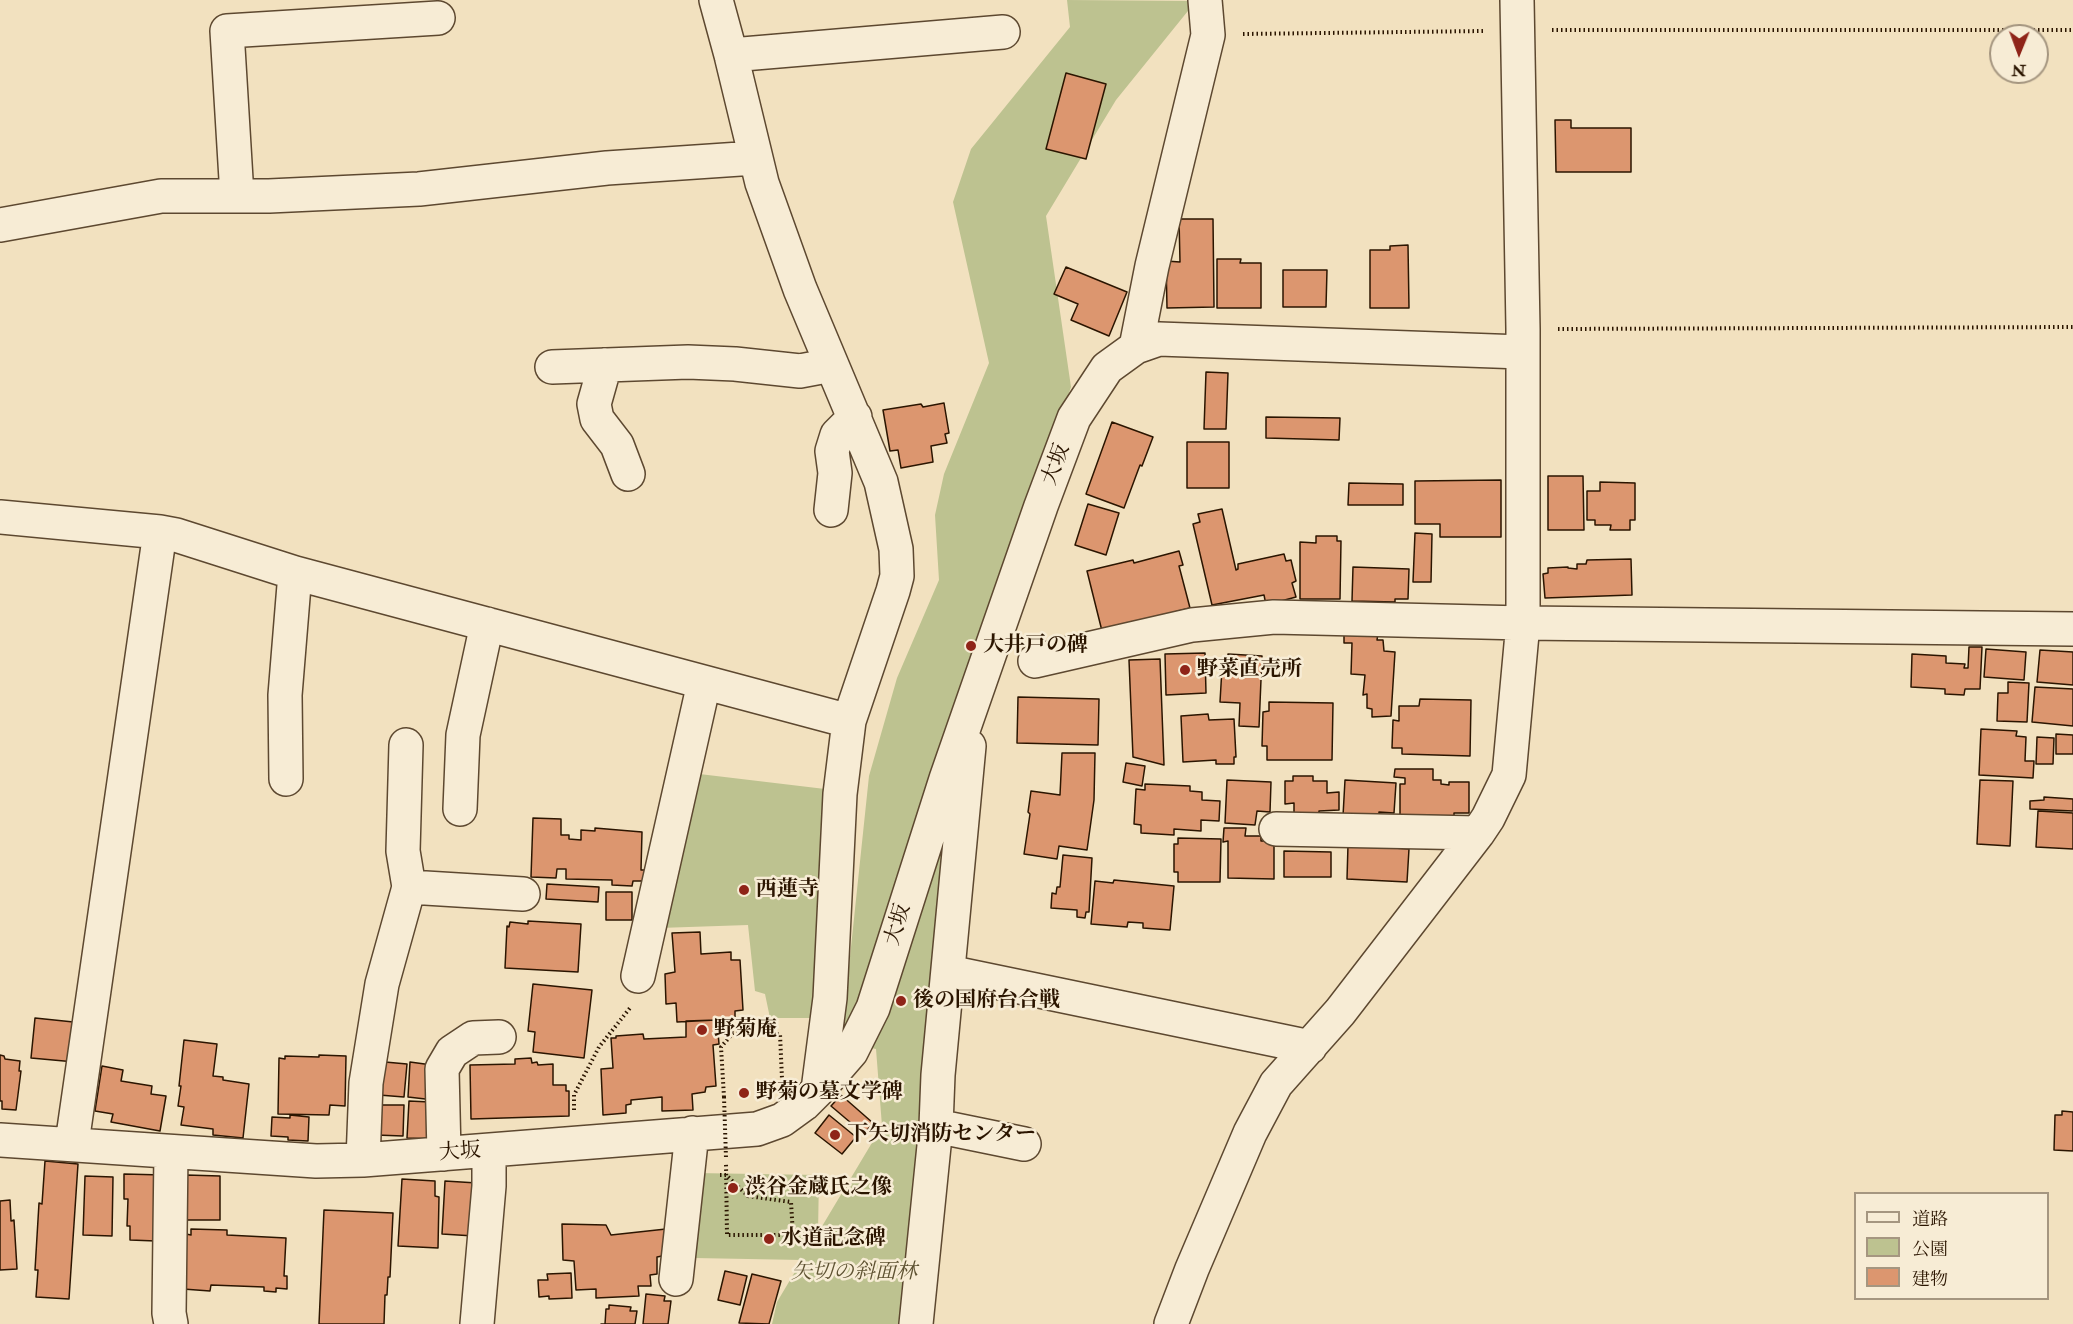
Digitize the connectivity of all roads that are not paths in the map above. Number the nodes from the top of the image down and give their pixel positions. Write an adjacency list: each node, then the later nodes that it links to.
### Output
1 (716, 0): 6 (street)
2 (1205, 0): 11 (street)
3 (1517, 15): 10 (street)
4 (438, 18): 8 (street)
5 (1003, 32): 6 (street)
6 (731, 55): 7 (street)
7 (755, 158): 8 (street); 13 (street)
8 (237, 196): 9 (street)
9 (0, 225)
10 (1522, 341): 11 (street, 大坂); 21 (street)
11 (1136, 347): 26 (street, 大坂)
12 (605, 365): 13 (street); 14 (street); 16 (street)
13 (832, 365): 15 (street)
14 (552, 367)
15 (855, 417): 17 (street); 27 (street)
16 (628, 474)
17 (831, 510)
18 (0, 517): 19 (street)
19 (160, 532): 20 (street); 43 (street)
20 (295, 573): 22 (street); 29 (street)
21 (1523, 623): 23 (street); 24 (street); 32 (street)
22 (487, 624): 25 (street); 30 (street)
23 (2073, 629)
24 (1035, 661)
25 (704, 683): 27 (street); 36 (street)
26 (970, 709): 35 (street); 39 (street, 大坂)
27 (849, 721): 39 (street)
28 (406, 745): 33 (street)
29 (286, 779)
30 (460, 809)
31 (1276, 829): 32 (street)
32 (1478, 833): 38 (street)
33 (410, 886): 34 (street); 48 (street)
34 (523, 894)
35 (948, 972): 38 (street); 40 (street)
36 (638, 976)
37 (499, 1037): 47 (street)
38 (1310, 1047): 53 (street)
39 (818, 1090): 41 (street, 大坂)
40 (936, 1126): 44 (street); 52 (street)
41 (692, 1133): 45 (street, 大坂); 49 (street)
42 (0, 1140): 43 (street, 大坂)
43 (72, 1143): 46 (street, 大坂)
44 (1024, 1144)
45 (489, 1151): 47 (street, 大坂); 51 (street)
46 (171, 1152): 48 (street, 大坂); 50 (street)
47 (444, 1154): 48 (street, 大坂)
48 (363, 1160)
49 (676, 1279)
50 (171, 1324)
51 (477, 1324)
52 (916, 1324)
53 (1171, 1324)

